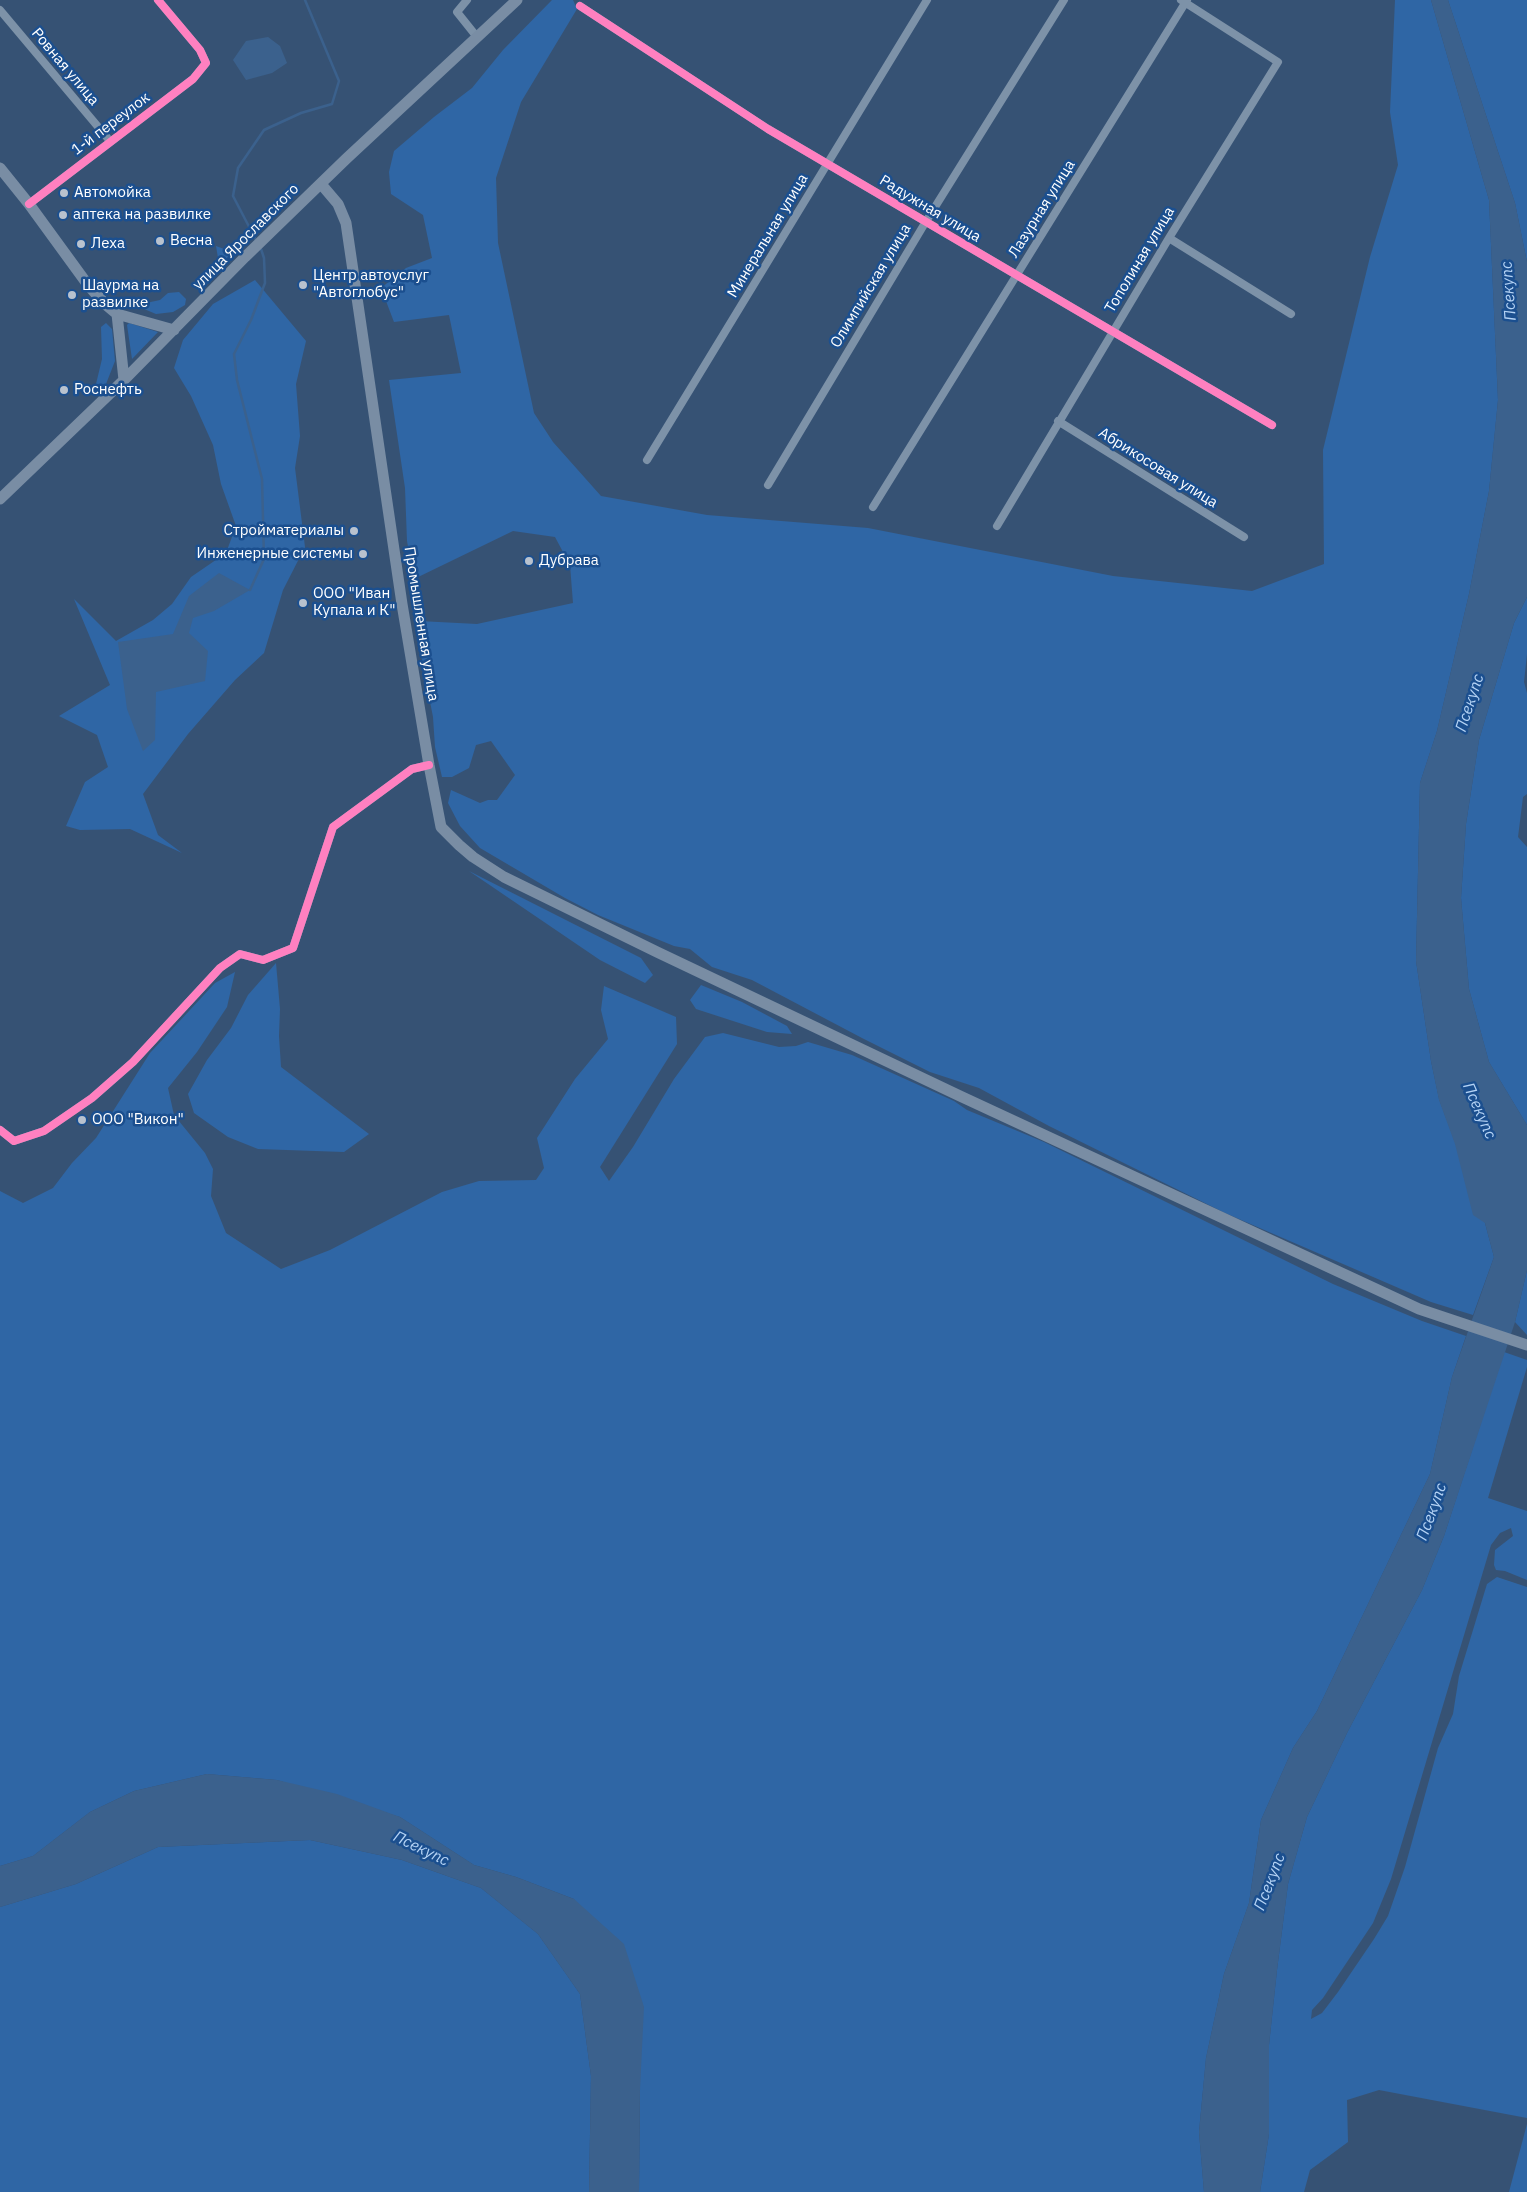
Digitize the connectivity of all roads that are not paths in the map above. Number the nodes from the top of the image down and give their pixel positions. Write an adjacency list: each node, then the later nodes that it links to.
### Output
1 (158, 0): 10 (street, 1-й переулок)
2 (467, 0): 9 (street)
3 (516, 0): 9 (main road, улица Ярославского)
4 (927, 0): 11 (street, Минеральная улица)
5 (1064, 0): 15 (street, Олимпийская улица)
6 (1184, 1): 16 (street, Тополиная улица); 17 (street, Лазурная улица)
7 (580, 6): 11 (street, Радужная улица)
8 (0, 10): 10 (street, Ровная улица)
9 (477, 37): 13 (main road, улица Ярославского)
10 (110, 141): 14 (street, 1-й переулок)
11 (828, 163): 15 (street, Радужная улица); 25 (street, Минеральная улица)
12 (0, 168): 14 (main road)
13 (321, 184): 20 (main road, улица Ярославского); 31 (main road, Промышленная улица)
14 (29, 204): 18 (main road)
15 (924, 223): 17 (street, Радужная улица); 26 (street, Олимпийская улица)
16 (1169, 238): 19 (street); 21 (street, Тополиная улица)
17 (1017, 277): 21 (street, Радужная улица); 28 (street, Лазурная улица)
18 (117, 314): 20 (main road); 22 (main road)
19 (1291, 314)
20 (174, 330): 22 (main road, улица Ярославского)
21 (1112, 332): 23 (street, Тополиная улица); 24 (street, Радужная улица)
22 (124, 380): 27 (main road, улица Ярославского)
23 (1058, 421): 29 (street, Тополиная улица); 30 (street, Абрикосовая улица)
24 (1272, 425)
25 (647, 460)
26 (768, 485)
27 (0, 499)
28 (872, 507)
29 (997, 526)
30 (1244, 537)
31 (429, 765): 32 (street); 33 (main road, Промышленная улица)
32 (0, 1130)
33 (1527, 1345)

